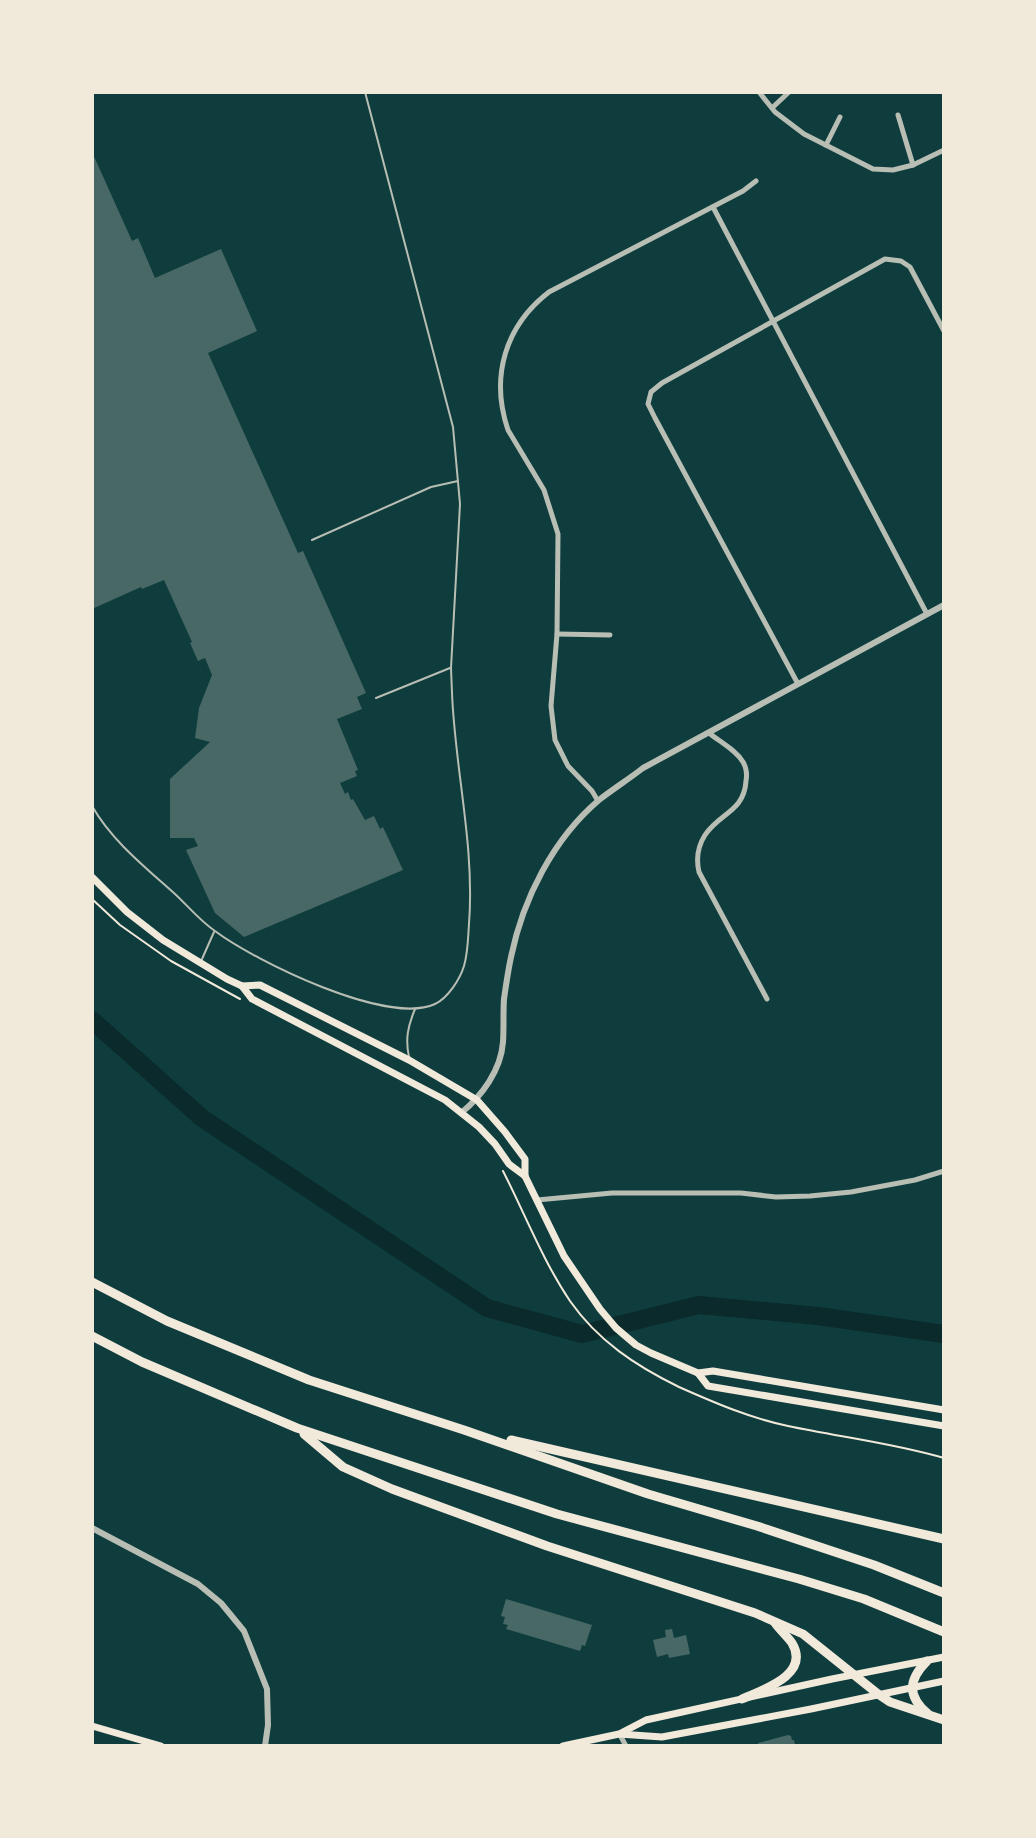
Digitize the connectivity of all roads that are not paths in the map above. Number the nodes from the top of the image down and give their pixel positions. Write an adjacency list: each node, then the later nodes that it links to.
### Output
1 (365, 92): 14 (lane)
2 (759, 92): 4 (street)
3 (789, 92): 4 (street)
4 (772, 108): 7 (street)
5 (898, 115): 9 (street)
6 (840, 117): 7 (street)
7 (826, 145): 9 (street)
8 (944, 150): 9 (street)
9 (913, 165)
10 (756, 181): 11 (street)
11 (713, 207): 12 (street); 18 (street)
12 (774, 321): 13 (street); 17 (street); 21 (street)
13 (944, 331)
14 (459, 481): 15 (lane); 20 (lane)
15 (312, 540)
16 (944, 605): 17 (street)
17 (927, 614): 21 (street)
18 (557, 634): 19 (street); 24 (street)
19 (610, 635)
20 (451, 668): 22 (lane); 31 (lane)
21 (799, 685): 23 (street)
22 (376, 698)
23 (709, 733): 24 (street); 30 (street)
24 (598, 801): 33 (street)
25 (92, 806): 27 (lane)
26 (92, 877): 28 (main road)
27 (214, 931): 28 (lane); 31 (lane)
28 (200, 963): 29 (main road)
29 (242, 986): 32 (main road); 34 (main road)
30 (767, 999)
31 (415, 1008): 32 (lane)
32 (409, 1060): 33 (main road)
33 (477, 1100): 34 (street); 36 (main road)
34 (461, 1113): 36 (main road)
35 (944, 1171): 37 (street)
36 (525, 1176): 37 (main road)
37 (537, 1200): 40 (main road)
38 (92, 1282): 44 (highway)
39 (92, 1336): 43 (highway)
40 (698, 1373): 41 (main road); 42 (main road)
41 (944, 1410)
42 (944, 1426)
43 (297, 1428): 48 (highway); 49 (highway)
44 (464, 1430): 46 (highway); 47 (highway)
45 (92, 1528): 62 (street)
46 (944, 1539)
47 (944, 1593)
48 (773, 1621): 52 (highway); 56 (highway)
49 (940, 1631)
50 (944, 1657): 51 (main road)
51 (927, 1661): 52 (main road); 54 (highway)
52 (852, 1675): 55 (highway); 56 (main road)
53 (944, 1681): 54 (main road)
54 (912, 1687): 55 (main road); 57 (highway)
55 (878, 1694): 57 (highway); 60 (main road)
56 (742, 1699): 60 (main road)
57 (931, 1716): 58 (highway)
58 (944, 1720)
59 (92, 1726): 61 (main road)
60 (619, 1734): 63 (main road); 64 (street)
61 (161, 1746)
62 (265, 1746)
63 (563, 1746)
64 (626, 1746)

